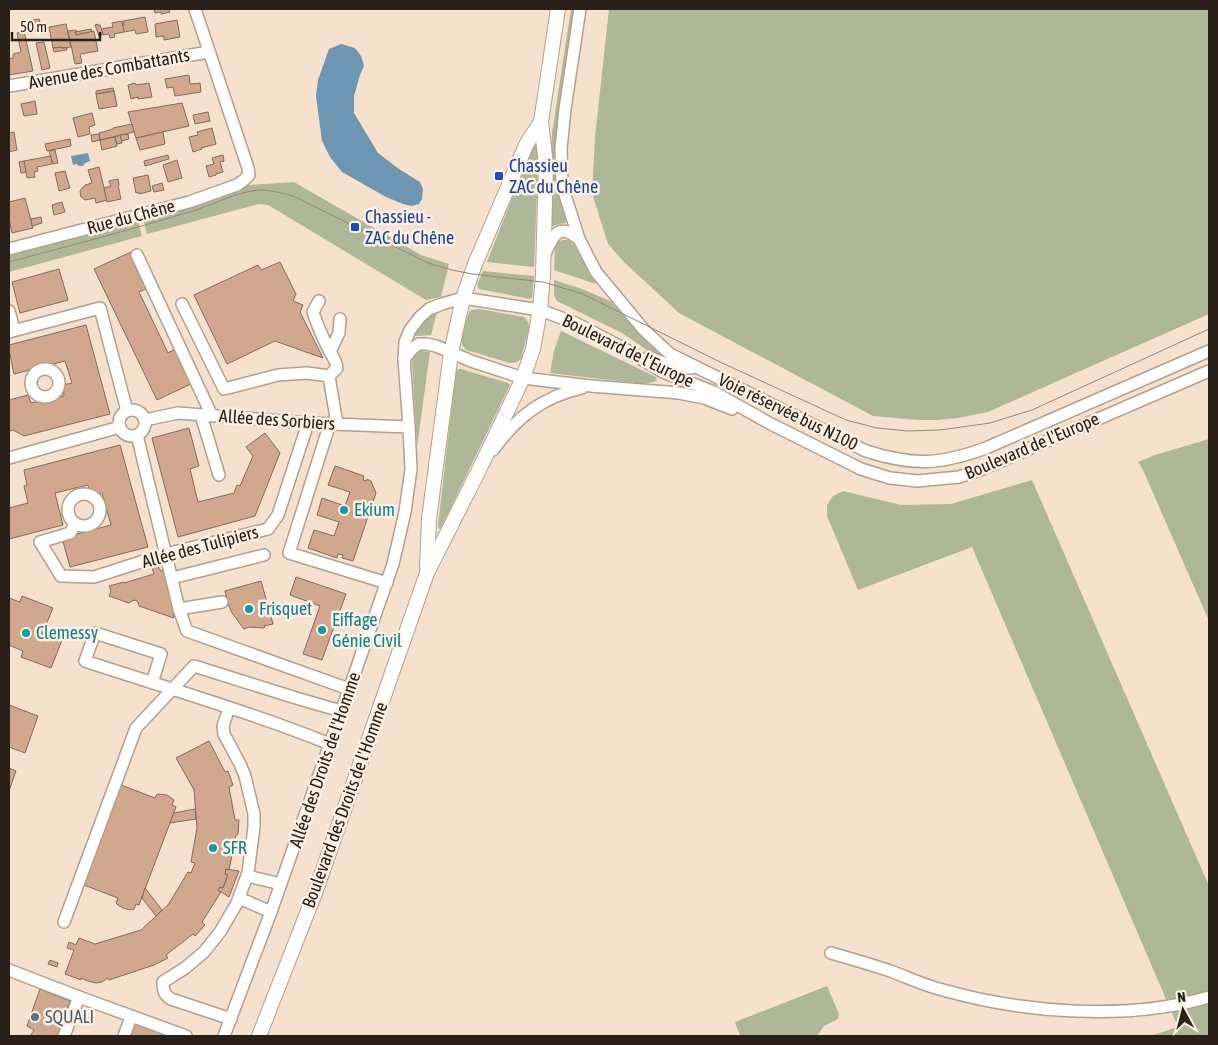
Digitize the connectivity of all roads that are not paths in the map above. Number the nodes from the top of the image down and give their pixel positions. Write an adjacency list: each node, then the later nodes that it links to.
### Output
1 (196, 9): 4 (street)
2 (558, 9): 6 (main road)
3 (580, 9): 7 (street, Voie réservée bus N100)
4 (209, 52): 5 (street, Avenue des Combattants); 8 (street, Rue du Chêne)
5 (9, 86)
6 (541, 122): 10 (main road, Boulevard des Droits de l'Homme); 11 (main road, Boulevard des Droits de l'Homme)
7 (579, 239): 10 (street); 23 (street, Voie réservée bus N100)
8 (9, 249)
9 (137, 255): 29 (street)
10 (544, 258): 14 (main road, Boulevard des Droits de l'Homme)
11 (463, 298): 14 (street, Boulevard de l'Europe); 21 (main road, Boulevard des Droits de l'Homme); 22 (street, Allée des Droits de l'Homme)
12 (319, 301): 20 (street)
13 (182, 304): 25 (street)
14 (540, 310): 18 (street, Boulevard de l'Europe); 26 (main road, Boulevard des Droits de l'Homme)
15 (9, 311): 17 (street)
16 (340, 319): 20 (street)
17 (11, 331): 28 (street)
18 (623, 348): 23 (street); 32 (street, Boulevard de l'Europe)
19 (1209, 351): 23 (street, Voie réservée bus N100)
20 (330, 352): 25 (street)
21 (450, 353): 22 (street); 26 (street, Boulevard de l'Europe); 43 (main road, Boulevard des Droits de l'Homme)
22 (404, 359): 35 (street, Allée des Droits de l'Homme)
23 (696, 367)
24 (1209, 371): 32 (street, Boulevard de l'Europe)
25 (328, 376): 33 (street)
26 (523, 378): 27 (street, Boulevard de l'Europe); 38 (main road, Boulevard des Droits de l'Homme)
27 (591, 386): 32 (street, Boulevard de l'Europe); 38 (street, Boulevard de l'Europe)
28 (127, 411): 30 (street); 34 (street)
29 (207, 415): 30 (street, Allée des Sorbiers); 31 (street, Allée des Sorbiers); 39 (street)
30 (145, 420): 36 (street)
31 (308, 423): 33 (street, Allée des Sorbiers); 41 (street, Allée des Tulipiers)
32 (769, 423)
33 (333, 424): 35 (street, Allée des Sorbiers); 45 (street)
34 (120, 427): 36 (street); 37 (street)
35 (409, 427): 45 (street, Allée des Droits de l'Homme)
36 (137, 435): 41 (street)
37 (9, 458)
38 (478, 472): 43 (main road, Boulevard des Droits de l'Homme)
39 (219, 475)
40 (75, 524): 41 (street, Allée des Tulipiers)
41 (166, 554): 44 (street)
42 (264, 555): 44 (street)
43 (427, 573): 69 (main road, Boulevard des Droits de l'Homme)
44 (172, 578): 47 (street)
45 (386, 583): 50 (street, Allée des Droits de l'Homme)
46 (222, 602): 47 (street)
47 (179, 609): 50 (street)
48 (152, 683): 48 (street); 49 (street)
49 (172, 689): 51 (street); 52 (street); 58 (street)
50 (349, 689): 52 (street, Allée des Droits de l'Homme)
51 (229, 708): 53 (street); 54 (street)
52 (341, 711): 53 (street, Allée des Droits de l'Homme)
53 (330, 744): 55 (street, Allée des Droits de l'Homme)
54 (247, 876): 55 (street); 56 (street)
55 (281, 884): 57 (street, Allée des Droits de l'Homme)
56 (239, 898): 57 (street); 64 (street)
57 (272, 912): 64 (street, Allée des Droits de l'Homme)
58 (64, 922)
59 (831, 952): 62 (street)
60 (9, 970): 61 (street)
61 (79, 997): 63 (street); 65 (street)
62 (1209, 997)
63 (131, 1017): 66 (street); 67 (street)
64 (231, 1019): 68 (street, Allée des Droits de l'Homme)
65 (64, 1036)
66 (124, 1036)
67 (182, 1036)
68 (224, 1036)
69 (259, 1036)

